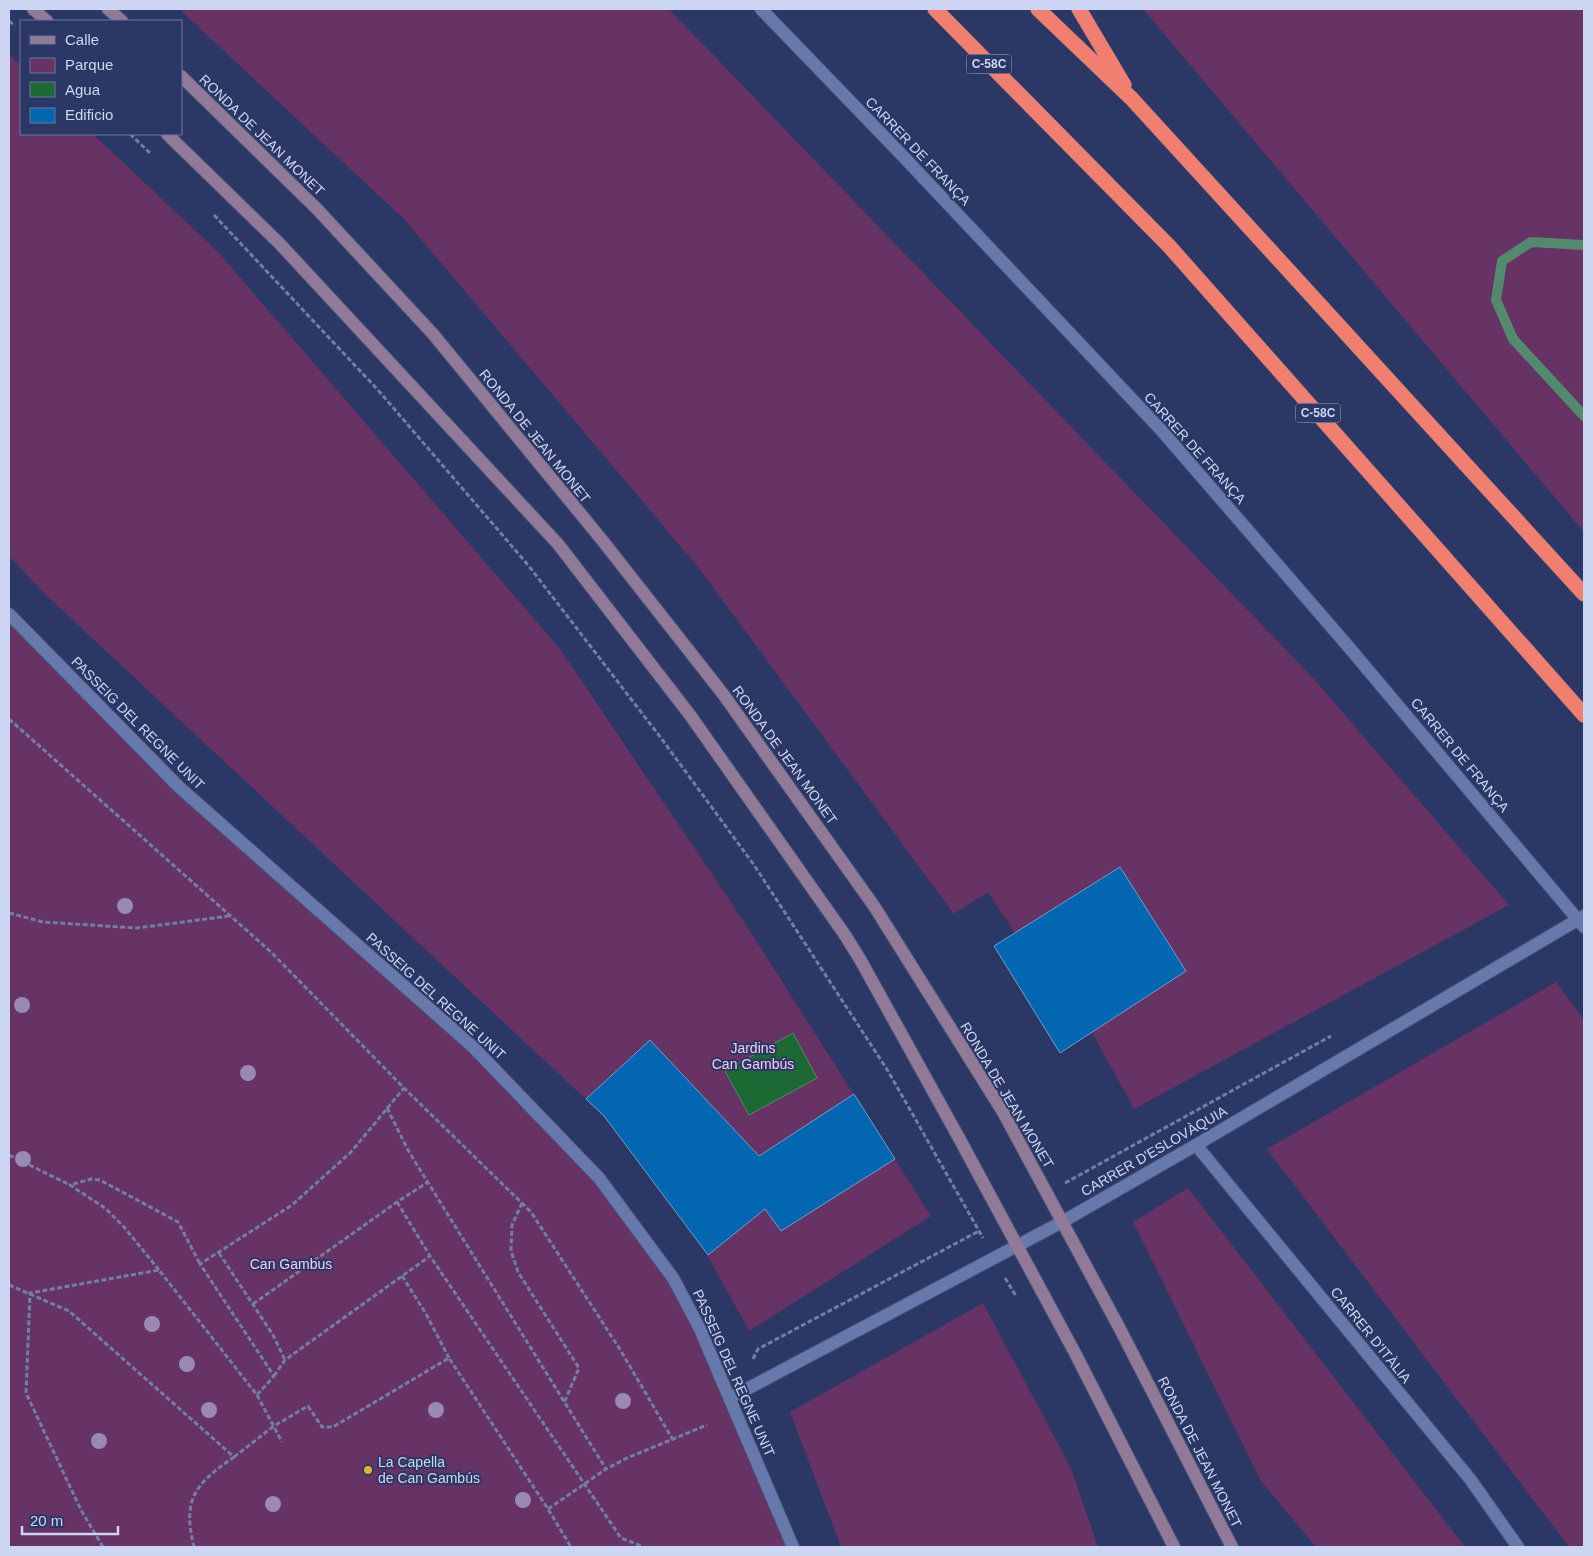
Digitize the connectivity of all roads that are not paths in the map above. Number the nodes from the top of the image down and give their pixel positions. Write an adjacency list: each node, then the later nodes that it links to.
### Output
1 (33, 9): 7 (street)
2 (108, 9): 8 (street)
3 (761, 9): 15 (street, CARRER DE FRANÇA)
4 (935, 9): 14 (highway, C-58C)
5 (1038, 9): 10 (highway)
6 (1080, 9): 10 (highway)
7 (46, 20)
8 (121, 20)
9 (182, 77): 17 (street, RONDA DE JEAN MONET)
10 (1132, 99): 12 (highway)
11 (168, 135): 18 (street)
12 (1584, 594)
13 (9, 614): 19 (street, PASSEIG DEL REGNE UNIT)
14 (1584, 715)
15 (1582, 921): 16 (street, CARRER D'ESLOVÀQUIA)
16 (1196, 1145): 17 (street, CARRER D'ESLOVÀQUIA); 23 (street, CARRER D'ITÀLIA)
17 (1062, 1222): 18 (street, CARRER D'ESLOVÀQUIA); 22 (street, RONDA DE JEAN MONET)
18 (1017, 1246): 19 (street, CARRER D'ESLOVÀQUIA); 21 (street)
19 (730, 1398): 20 (street, PASSEIG DEL REGNE UNIT)
20 (793, 1547)
21 (1174, 1547)
22 (1232, 1547)
23 (1518, 1547)

